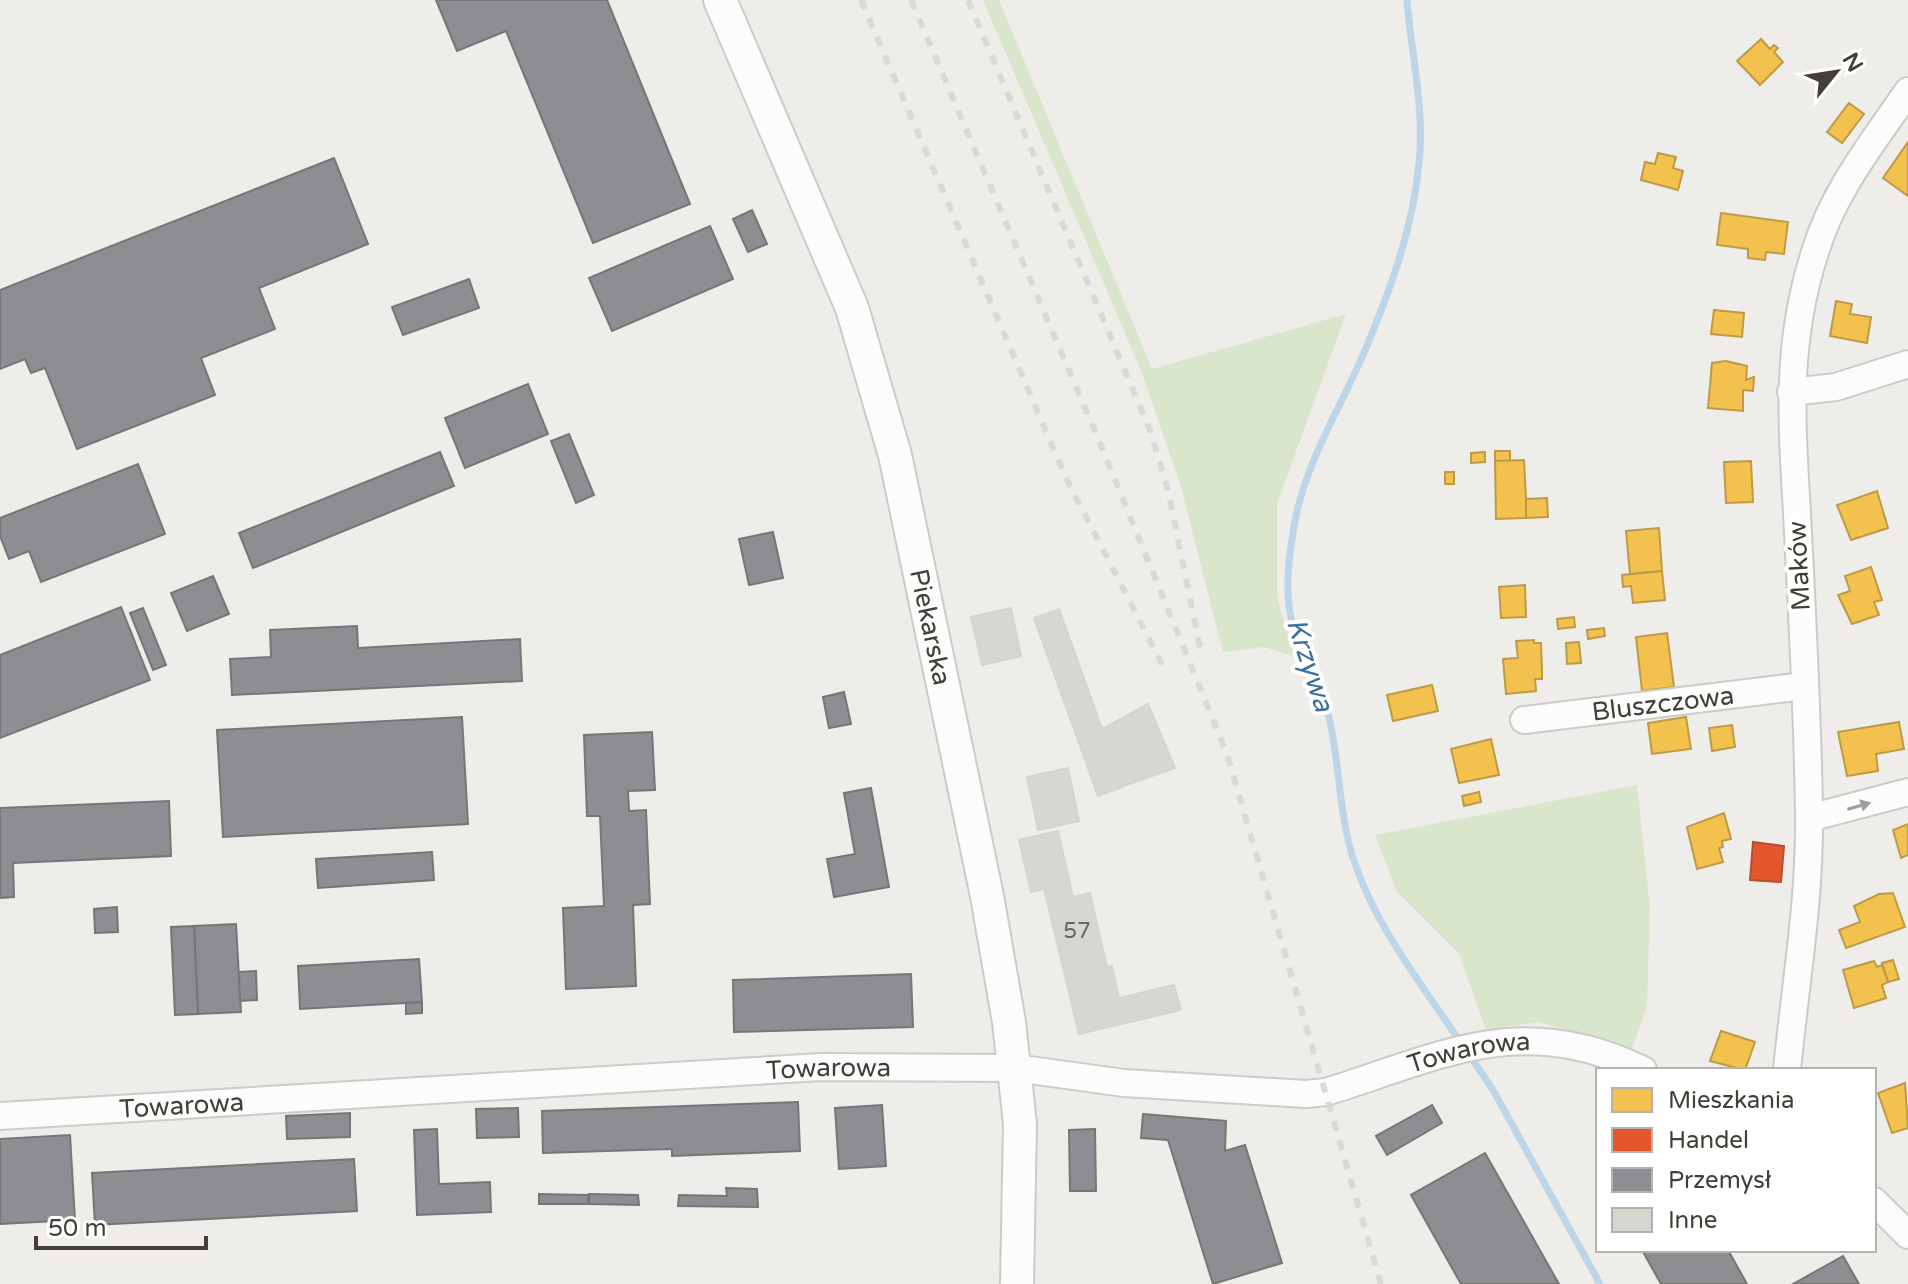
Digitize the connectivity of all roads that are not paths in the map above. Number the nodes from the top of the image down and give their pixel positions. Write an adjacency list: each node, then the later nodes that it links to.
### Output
1 (720, 0): 9 (street, Piekarska)
2 (1908, 91): 4 (street, Maków)
3 (1908, 364): 4 (street)
4 (1791, 392): 5 (street, Maków)
5 (1804, 686): 6 (street, Bluszczowa); 8 (street, Maków)
6 (1524, 720)
7 (1908, 792): 8 (street, one-way to 7)
8 (1809, 818): 11 (street, Maków)
9 (1015, 1068): 10 (street, Towarowa); 12 (street, Towarowa); 15 (street, Piekarska)
10 (1638, 1068)
11 (1787, 1068)
12 (0, 1116)
13 (1876, 1203): 14 (street)
14 (1908, 1235)
15 (1017, 1284)

